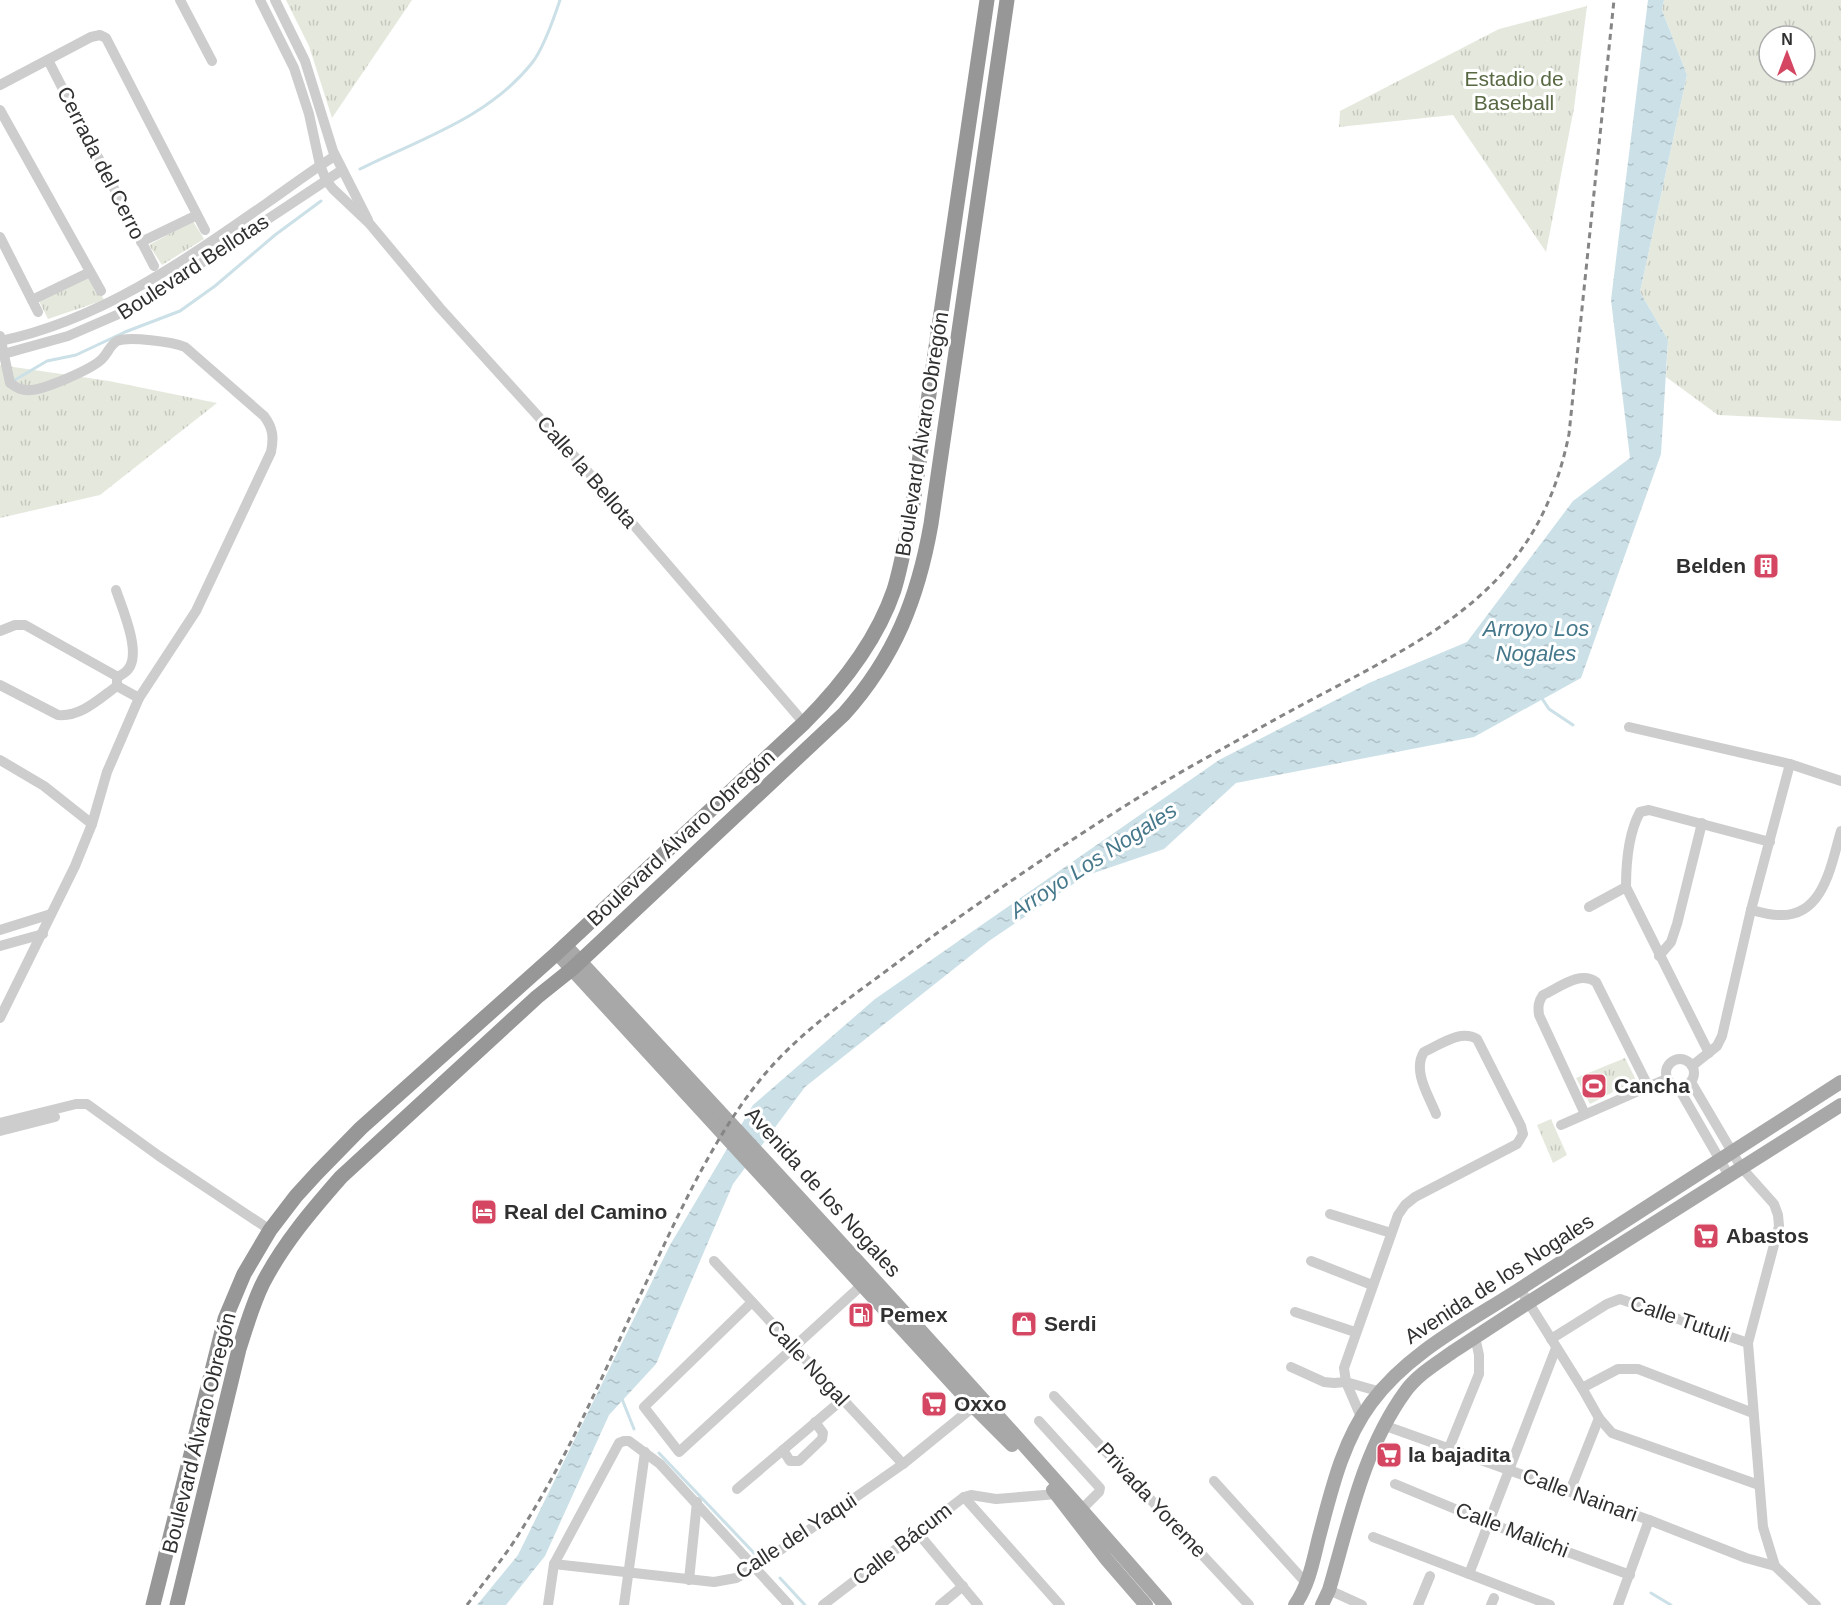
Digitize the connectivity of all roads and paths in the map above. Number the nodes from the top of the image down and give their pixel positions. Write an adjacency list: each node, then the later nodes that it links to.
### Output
1 (180, 0): 7 (street)
2 (260, 0): 11 (street, Calle la Bellota)
3 (275, 0): 10 (street, Calle la Bellota)
4 (987, 0): 36 (highway, Boulevard Álvaro Obregón)
5 (1007, 0): 54 (highway, Boulevard Álvaro Obregón)
6 (48, 60): 8 (street); 14 (street); 19 (street, Cerrada del Cerro)
7 (212, 61)
8 (0, 85)
9 (0, 110): 22 (street)
10 (335, 156): 11 (street, Boulevard Bellotas); 12 (street, Calle la Bellota)
11 (320, 165): 13 (street, Calle la Bellota); 18 (street, Boulevard Bellotas)
12 (342, 170): 13 (street, Boulevard Bellotas); 15 (street, Calle la Bellota)
13 (326, 180): 15 (street, Calle la Bellota); 20 (street, Boulevard Bellotas)
14 (197, 215): 16 (street); 19 (street)
15 (369, 223): 36 (street, Calle la Bellota)
16 (205, 230)
17 (0, 237): 25 (street)
18 (212, 240): 20 (street); 21 (street, Boulevard Bellotas)
19 (141, 242): 21 (street, Cerrada del Cerro)
20 (219, 252): 23 (street, Boulevard Bellotas)
21 (156, 270): 23 (street, Cerrada del Cerro); 26 (street, Boulevard Bellotas)
22 (90, 272): 24 (street); 25 (street)
23 (167, 287): 28 (street, Boulevard Bellotas)
24 (101, 291)
25 (32, 300): 27 (street)
26 (109, 304): 28 (street); 29 (street, Boulevard Bellotas)
27 (38, 312)
28 (117, 317): 30 (street, Boulevard Bellotas)
29 (1, 339): 30 (street)
30 (3, 355): 35 (street)
31 (116, 590): 33 (street)
32 (0, 631): 33 (street)
33 (117, 682): 34 (street); 35 (street)
34 (0, 685)
35 (139, 698): 42 (street)
36 (804, 723): 52 (highway, Boulevard Álvaro Obregón)
37 (1629, 727): 39 (street)
38 (0, 759): 42 (street)
39 (1790, 764): 40 (street); 44 (street)
40 (1841, 781)
41 (1702, 823): 44 (street); 45 (street); 53 (street)
42 (92, 824): 48 (street)
43 (1841, 831): 47 (street)
44 (1770, 842): 47 (street)
45 (1626, 887): 46 (street); 53 (street)
46 (1589, 907)
47 (1750, 910): 56 (street)
48 (51, 914): 49 (street); 50 (street)
49 (0, 930)
50 (43, 934): 51 (street); 55 (street)
51 (0, 946)
52 (561, 949): 54 (main road, Avenida de los Nogales); 76 (highway, Boulevard Álvaro Obregón)
53 (1659, 956): 56 (street)
54 (576, 965): 72 (main road, Avenida de los Nogales); 134 (highway, Boulevard Álvaro Obregón)
55 (0, 1018)
56 (1709, 1053): 57 (street)
57 (1692, 1065): 58 (street); 59 (street)
58 (1666, 1079): 61 (street); 62 (street)
59 (1691, 1082): 62 (street); 70 (street)
60 (1841, 1082): 70 (main road, Avenida de los Nogales)
61 (1648, 1086): 65 (street); 65 (street)
62 (1678, 1087): 71 (street)
63 (1841, 1105): 73 (main road, Avenida de los Nogales)
64 (1436, 1114): 77 (street)
65 (1585, 1114): 68 (street)
66 (104, 1116): 67 (street); 69 (street); 76 (street)
67 (0, 1123)
68 (1561, 1125)
69 (0, 1131)
70 (1732, 1151): 71 (main road, Avenida de los Nogales); 73 (street)
71 (1720, 1159): 74 (street); 82 (main road, Avenida de los Nogales)
72 (757, 1160): 80 (main road, Avenida de los Nogales); 97 (main road, Avenida de los Nogales)
73 (1741, 1167): 74 (main road, Avenida de los Nogales); 89 (street)
74 (1728, 1174): 84 (main road, Avenida de los Nogales)
75 (1329, 1214): 77 (street)
76 (270, 1230): 133 (highway, Boulevard Álvaro Obregón)
77 (1391, 1233): 81 (street)
78 (714, 1261): 83 (street, Calle Nogal)
79 (1311, 1262): 81 (street)
80 (863, 1284): 90 (street); 97 (main road, Avenida de los Nogales)
81 (1372, 1285): 86 (street)
82 (1520, 1289): 84 (street); 94 (main road, Avenida de los Nogales)
83 (752, 1302): 90 (street, Calle Nogal); 90 (street)
84 (1529, 1302): 87 (main road, Avenida de los Nogales); 88 (street)
85 (1295, 1312): 86 (street)
86 (1355, 1332): 92 (street)
87 (1475, 1337): 103 (main road, Avenida de los Nogales); 104 (street)
88 (1554, 1343): 89 (street, Calle Tutuli); 93 (street); 108 (street)
89 (1748, 1343): 98 (street)
90 (792, 1347): 96 (street, Calle Nogal)
91 (1291, 1368): 92 (street)
92 (1346, 1382): 94 (street); 99 (street)
93 (1582, 1388): 98 (street); 100 (street)
94 (1381, 1392): 99 (main road, Avenida de los Nogales)
95 (1054, 1396): 144 (street, Privada Yoreme)
96 (843, 1399): 102 (street); 107 (street, Calle Nogal)
97 (978, 1403): 107 (street, Calle del Yaqui); 114 (main road, Avenida de los Nogales); 117 (main road, Avenida de los Nogales)
98 (1753, 1413): 111 (street)
99 (1361, 1417): 130 (main road, Avenida de los Nogales)
100 (1599, 1418): 111 (street); 113 (street)
101 (1040, 1421): 117 (street)
102 (815, 1422): 105 (street); 105 (street)
103 (1383, 1425): 104 (street, Calle Nainari); 132 (main road, Avenida de los Nogales)
104 (1449, 1448): 108 (street, Calle Nainari)
105 (783, 1450): 112 (street)
106 (645, 1452): 116 (street); 122 (street); 125 (street)
107 (903, 1464): 124 (street, Calle del Yaqui)
108 (1508, 1470): 113 (street, Calle Nainari); 119 (street)
109 (1214, 1481): 130 (street)
110 (1395, 1484): 119 (street, Calle Malichi)
111 (1759, 1485): 123 (street)
112 (737, 1489)
113 (1570, 1491): 118 (street, Calle Nainari)
114 (1057, 1494): 115 (street, Calle Bácum); 142 (main road, Avenida de los Nogales)
115 (964, 1497): 120 (street, Calle Bácum); 141 (street)
116 (697, 1502): 124 (street); 129 (street)
117 (1082, 1509): 143 (main road, Avenida de los Nogales)
118 (1649, 1520): 123 (street, Calle Nainari); 127 (street)
119 (1489, 1523): 126 (street); 127 (street, Calle Malichi)
120 (917, 1532): 131 (street); 138 (street, Calle Bácum)
121 (1373, 1537): 126 (street)
122 (554, 1564): 125 (street, Calle del Yaqui); 135 (street)
123 (1775, 1566): 151 (street)
124 (756, 1567): 129 (street, Calle del Yaqui); 137 (street)
125 (628, 1573): 129 (street, Calle del Yaqui); 136 (street)
126 (1469, 1574): 149 (street)
127 (1630, 1575): 150 (street)
128 (1430, 1576): 148 (street)
129 (689, 1580)
130 (1307, 1584): 145 (main road, Avenida de los Nogales)
131 (963, 1586): 139 (street); 140 (street)
132 (1329, 1590): 146 (main road, Avenida de los Nogales); 147 (street)
133 (153, 1605)
134 (177, 1605)
135 (548, 1605)
136 (624, 1605)
137 (789, 1605)
138 (823, 1605)
139 (940, 1605)
140 (978, 1605)
141 (1060, 1605)
142 (1146, 1605)
143 (1165, 1605)
144 (1249, 1605)
145 (1295, 1605)
146 (1322, 1605)
147 (1362, 1605)
148 (1418, 1605)
149 (1550, 1605)
150 (1618, 1605)
151 (1816, 1605)

